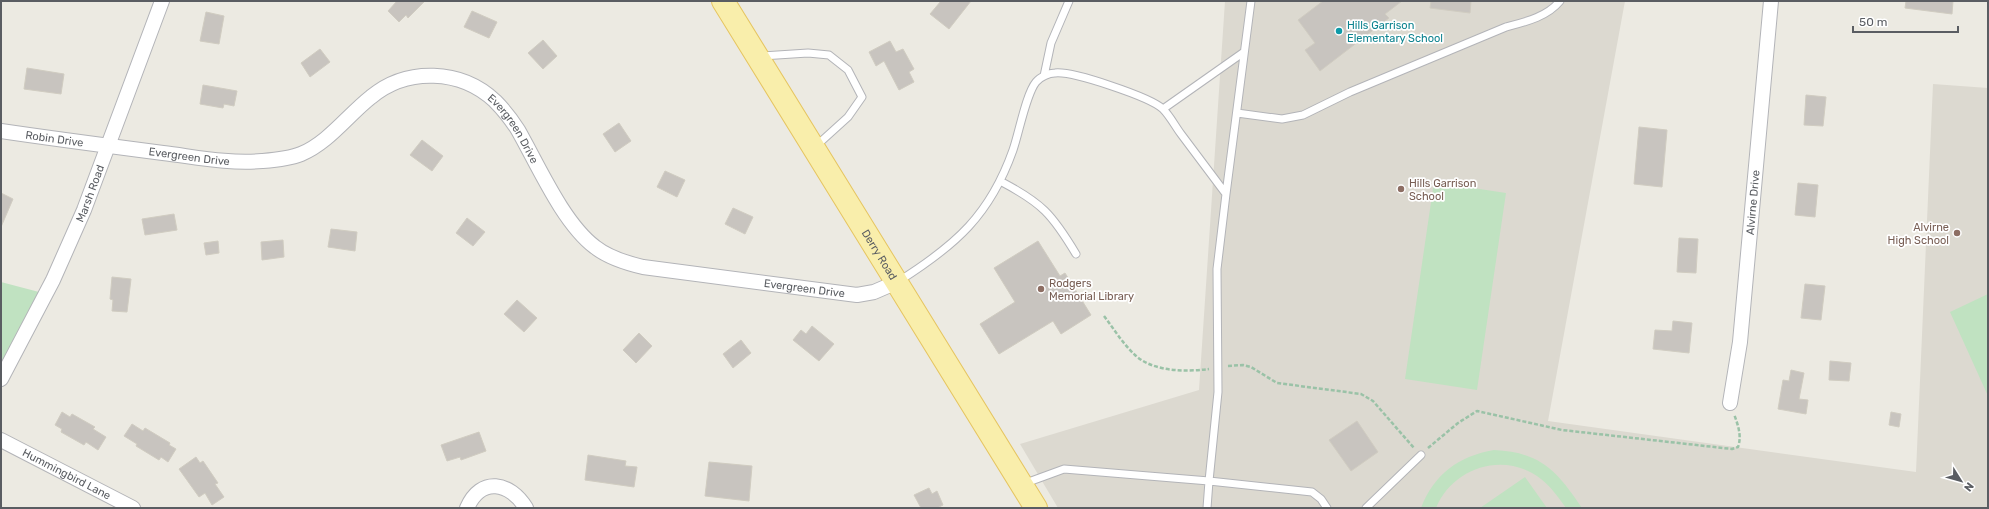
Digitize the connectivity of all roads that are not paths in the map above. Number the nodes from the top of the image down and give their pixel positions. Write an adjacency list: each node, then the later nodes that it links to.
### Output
1 (162, 1): 13 (street, Marsh Road)
2 (723, 1): 8 (main road, Derry Road)
3 (1069, 1): 9 (lane)
4 (1251, 1): 7 (lane)
5 (1560, 1): 11 (lane)
6 (1771, 1): 20 (street, Alvirne Drive)
7 (1244, 52): 10 (lane); 11 (lane)
8 (757, 56): 14 (main road, Derry Road); 14 (lane)
9 (1044, 76): 10 (lane); 15 (lane)
10 (1163, 109): 16 (lane)
11 (1237, 113): 16 (lane)
12 (1, 132): 13 (street, Robin Drive)
13 (107, 146): 18 (street, Evergreen Drive); 19 (street, Marsh Road)
14 (814, 148): 18 (main road, Derry Road)
15 (1000, 181): 17 (lane); 18 (lane)
16 (1226, 194): 23 (lane)
17 (1076, 254)
18 (897, 282): 24 (main road, Derry Road)
19 (1, 379)
20 (1730, 403)
21 (1, 440): 25 (street, Hummingbird Lane)
22 (1421, 455): 31 (lane)
23 (1209, 481): 24 (lane); 29 (lane); 30 (lane)
24 (1021, 484): 28 (main road, Derry Road)
25 (134, 508)
26 (467, 508): 27 (street)
27 (526, 508)
28 (1036, 508)
29 (1207, 508)
30 (1327, 508)
31 (1366, 508)

